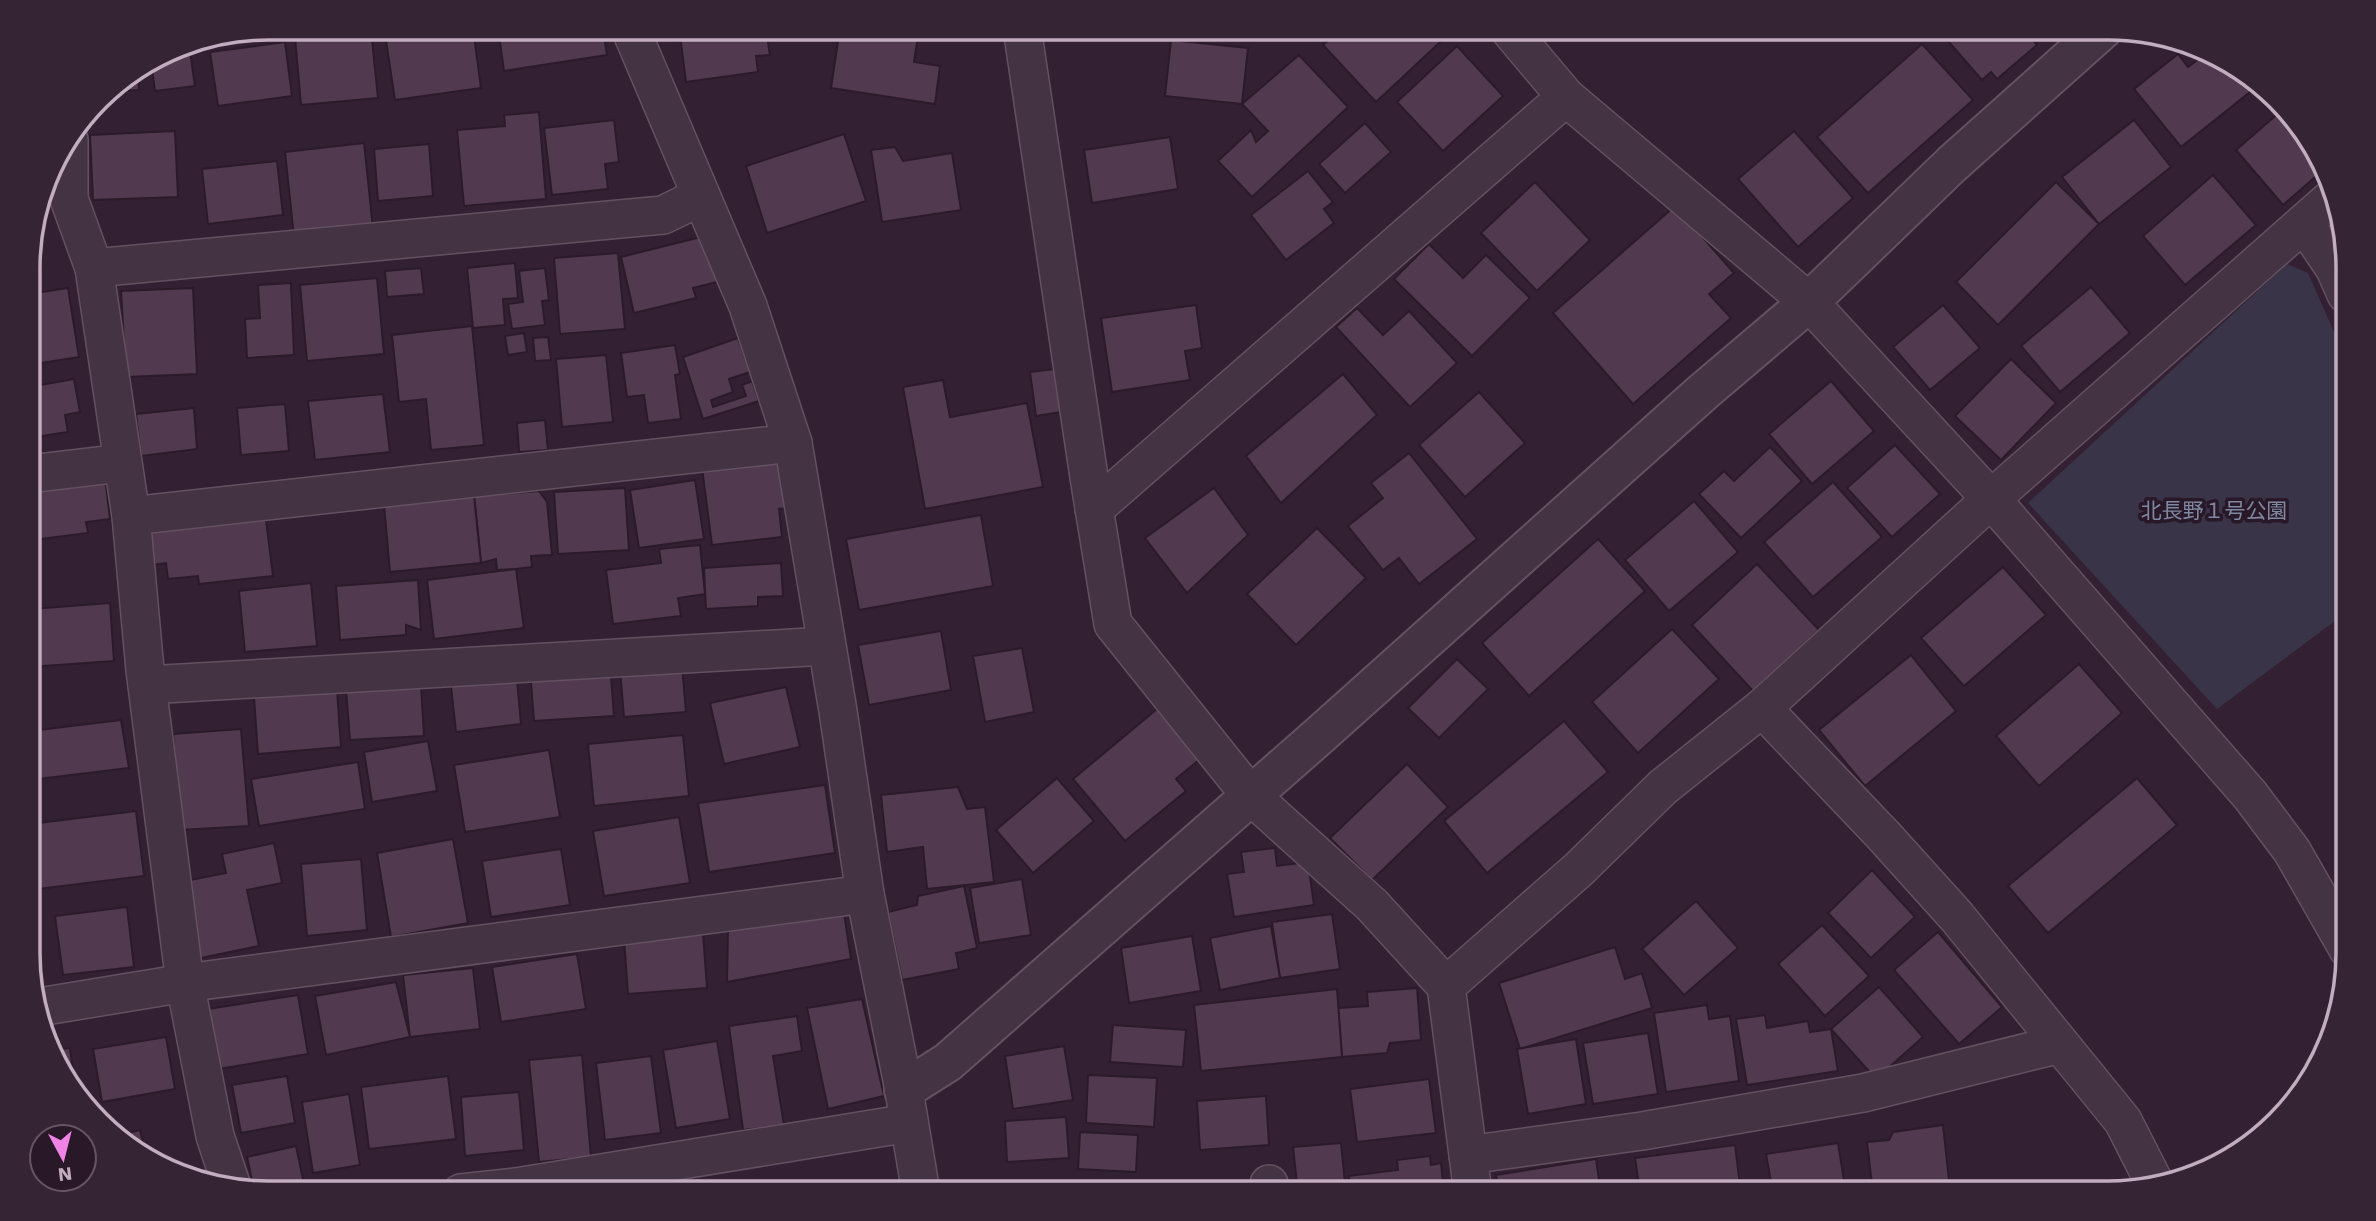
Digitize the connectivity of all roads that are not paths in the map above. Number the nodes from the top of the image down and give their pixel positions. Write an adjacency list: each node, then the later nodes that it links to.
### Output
1 (635, 40): 7 (street)
2 (1024, 40): 18 (street)
3 (1518, 40): 5 (street)
4 (2091, 40): 13 (street)
5 (1566, 97): 13 (street); 18 (street)
6 (61, 173): 8 (street)
7 (701, 197): 11 (street); 14 (street)
8 (55, 201): 11 (street)
9 (2326, 203): 10 (street)
10 (2304, 223): 12 (street); 17 (street)
11 (94, 268): 15 (street)
12 (2336, 273)
13 (1809, 302): 17 (street); 23 (street)
14 (793, 443): 19 (street); 20 (street)
15 (122, 463): 16 (street); 19 (street)
16 (41, 473)
17 (1991, 499): 22 (street); 25 (street)
18 (1094, 509): 23 (street)
19 (131, 516): 21 (street)
20 (826, 646): 21 (street); 24 (street)
21 (147, 684): 26 (street)
22 (1762, 708): 27 (street); 29 (street)
23 (1250, 795): 27 (street); 30 (street)
24 (865, 894): 26 (street); 30 (street)
25 (2336, 928)
26 (185, 983): 28 (street); 33 (street)
27 (1446, 986): 31 (street)
28 (47, 1006)
29 (2060, 1044): 31 (street); 32 (street)
30 (907, 1106): 35 (street); 36 (street)
31 (1468, 1155): 34 (street)
32 (2151, 1176)
33 (229, 1177)
34 (1471, 1180)
35 (546, 1181)
36 (919, 1181)

